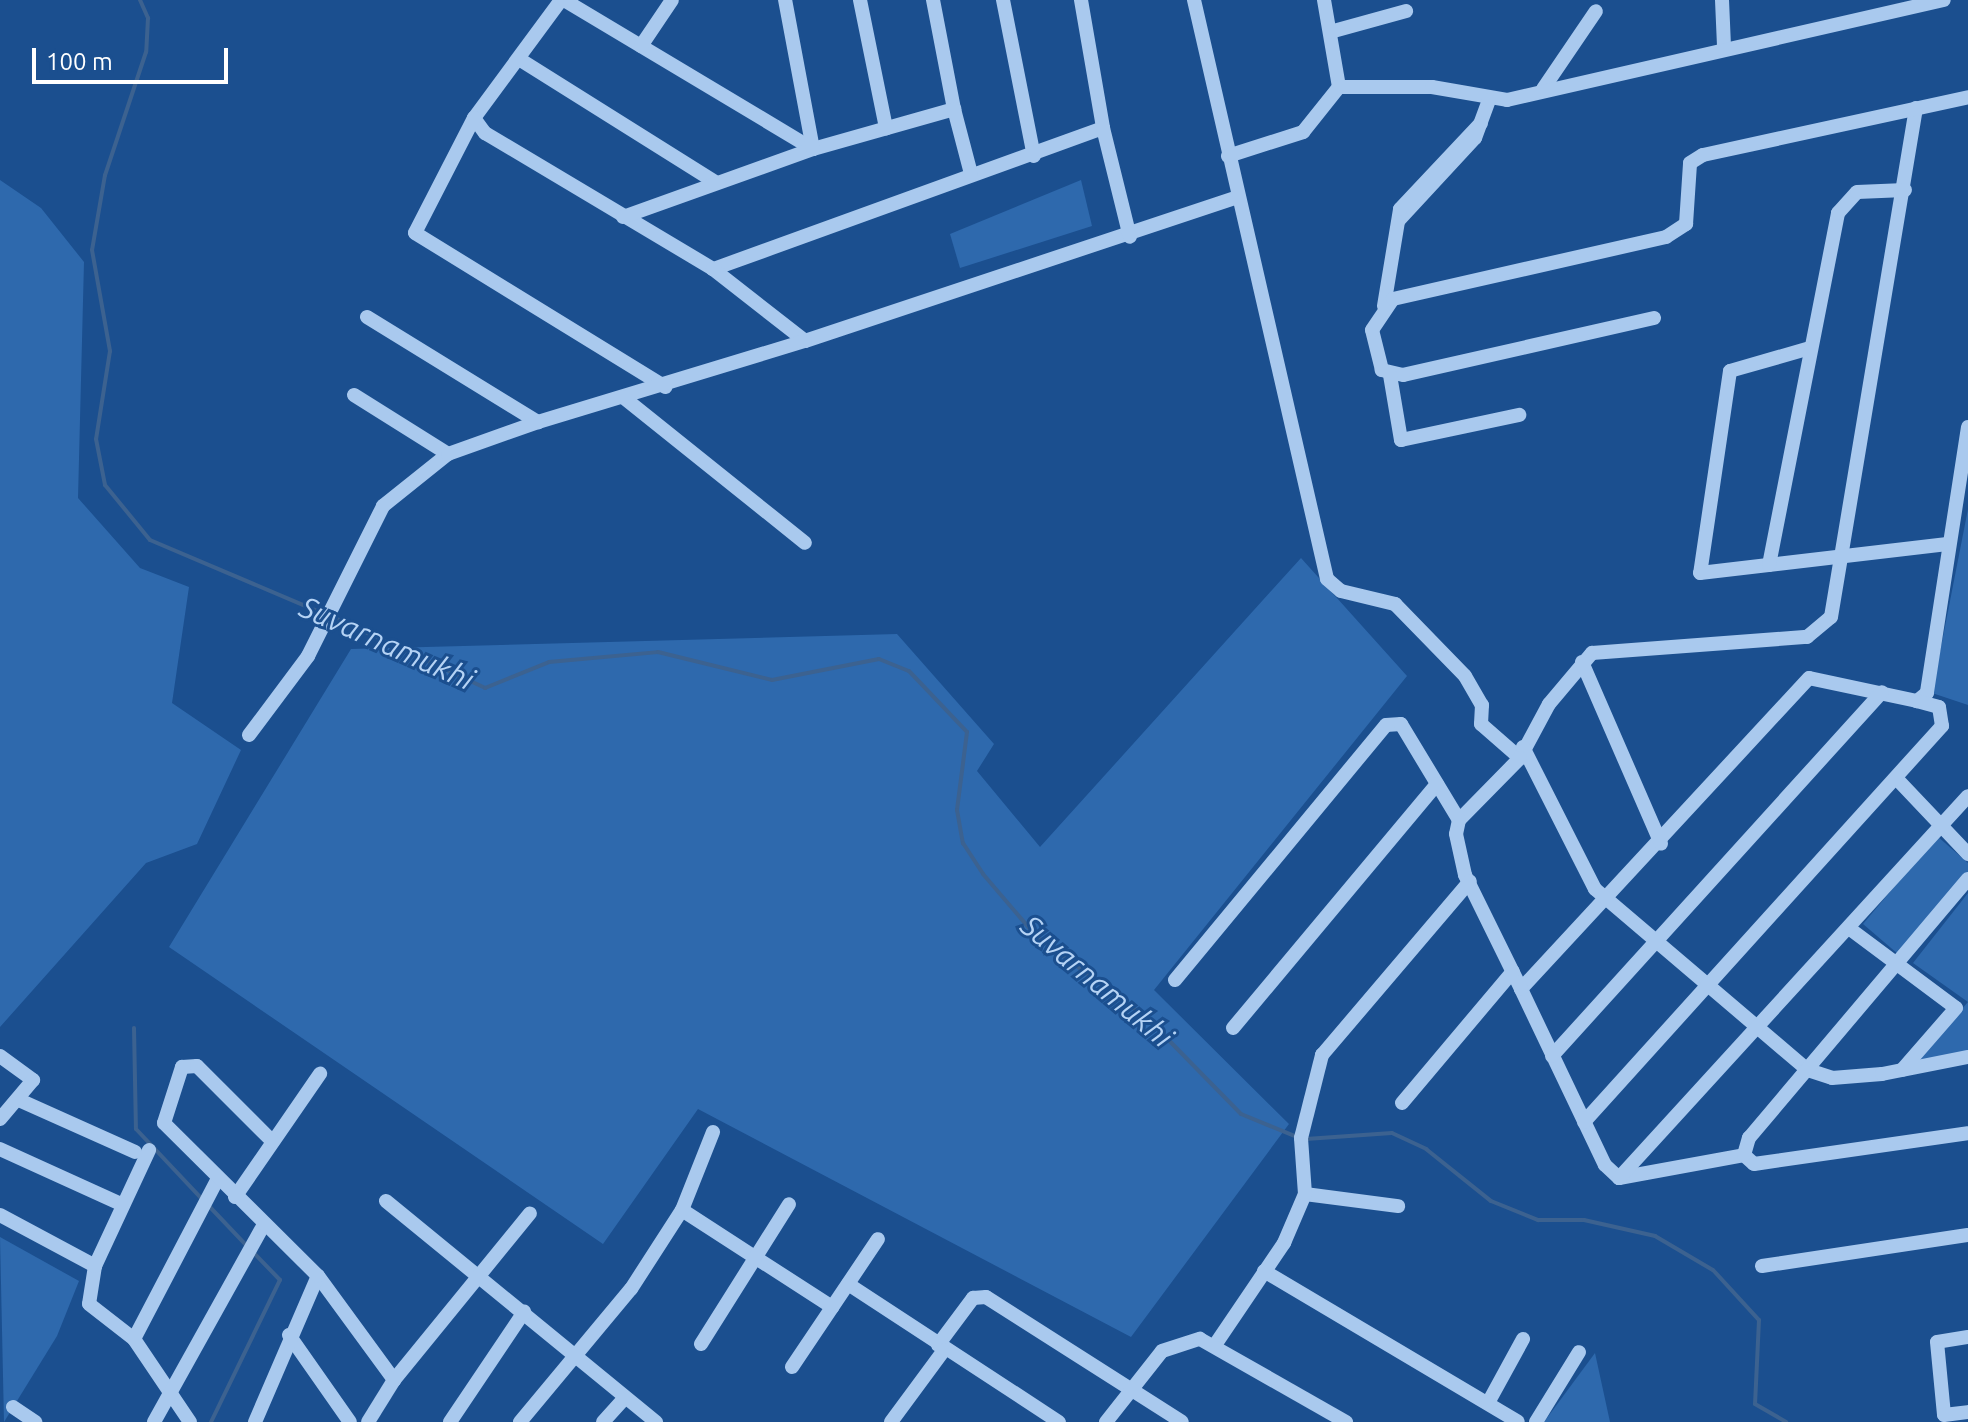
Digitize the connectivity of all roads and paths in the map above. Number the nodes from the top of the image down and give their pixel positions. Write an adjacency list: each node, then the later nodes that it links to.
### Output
1 (563, 0): 15 (street); 17 (street)
2 (672, 0): 15 (street)
3 (785, 0): 27 (street)
4 (860, 0): 25 (street)
5 (933, 0): 23 (street)
6 (1003, 0): 28 (street)
7 (1081, 0): 26 (street)
8 (1194, 0): 29 (street)
9 (1324, 0): 14 (street)
10 (1722, 0): 16 (street)
11 (1944, 0): 16 (street)
12 (1406, 11): 14 (street)
13 (1596, 11): 19 (street)
14 (1330, 32): 18 (street)
15 (641, 46): 27 (street)
16 (1724, 46): 19 (street)
17 (519, 59): 24 (street); 31 (street)
18 (1339, 87): 21 (street); 29 (street)
19 (1543, 89): 21 (street)
20 (1968, 97): 22 (street)
21 (1489, 100): 37 (street)
22 (1916, 108): 32 (street); 37 (street)
23 (954, 109): 25 (street); 30 (street)
24 (474, 118): 34 (street); 43 (street)
25 (886, 128): 27 (street)
26 (1103, 128): 28 (street); 35 (street)
27 (813, 149): 31 (street)
28 (1034, 156): 30 (street)
29 (1228, 156): 33 (street)
30 (971, 174): 36 (street)
31 (715, 182): 34 (street)
32 (1905, 190): 41 (street); 52 (street)
33 (1237, 197): 35 (street); 58 (street)
34 (623, 217): 36 (street)
35 (1130, 237): 40 (street)
36 (713, 269): 40 (street)
37 (1384, 306): 42 (street)
38 (367, 317): 47 (street)
39 (1654, 318): 42 (street)
40 (805, 341): 43 (street)
41 (1810, 348): 53 (street); 53 (street)
42 (1390, 375): 46 (street)
43 (665, 387): 45 (street)
44 (354, 395): 49 (street)
45 (623, 397): 47 (street); 50 (street)
46 (1519, 415)
47 (538, 422): 49 (street)
48 (1968, 427): 51 (street)
49 (448, 454): 57 (street)
50 (805, 543)
51 (1947, 544): 52 (street); 56 (street)
52 (1842, 557): 53 (street); 54 (street)
53 (1769, 565)
54 (1582, 662): 58 (street); 64 (street)
55 (1882, 692): 56 (street); 64 (street); 70 (street)
56 (1917, 701): 59 (street)
57 (249, 735)
58 (1522, 752): 62 (street); 68 (street)
59 (1896, 778): 63 (street); 74 (street)
60 (1437, 784): 62 (street); 73 (street); 76 (street)
61 (1968, 796): 63 (street)
62 (1459, 820): 67 (street)
63 (1939, 829): 65 (street); 69 (street)
64 (1661, 844): 68 (street)
65 (1968, 854)
66 (1968, 879): 71 (street)
67 (1470, 881): 72 (street); 95 (street)
68 (1609, 902): 70 (street); 75 (street)
69 (1850, 929): 71 (street); 77 (street)
70 (1660, 942): 74 (street); 79 (street)
71 (1899, 965): 81 (street); 82 (street)
72 (1513, 971): 75 (street); 85 (street)
73 (1175, 980)
74 (1713, 987): 77 (street); 87 (street)
75 (1521, 989): 79 (street)
76 (1233, 1028)
77 (1761, 1030): 81 (street); 93 (street)
78 (0, 1056): 84 (street)
79 (1552, 1056): 87 (street)
80 (1968, 1057): 82 (street)
81 (1808, 1070): 82 (street); 92 (street)
82 (1902, 1070)
83 (320, 1074): 90 (street)
84 (19, 1100): 86 (street); 99 (street)
85 (1402, 1103)
86 (0, 1119)
87 (1584, 1122): 93 (street)
88 (713, 1132): 101 (street)
89 (1968, 1133): 92 (street)
90 (273, 1142): 94 (street); 96 (street)
91 (0, 1149): 99 (street)
92 (1744, 1155): 93 (street)
93 (1619, 1178)
94 (217, 1180): 96 (street); 118 (street)
95 (1305, 1194): 100 (street); 110 (street)
96 (235, 1197): 104 (street)
97 (386, 1201): 112 (street)
98 (789, 1204): 107 (street)
99 (123, 1205): 108 (street)
100 (1398, 1206)
101 (682, 1210): 107 (street); 124 (street)
102 (530, 1213): 112 (street)
103 (0, 1215): 108 (street)
104 (264, 1224): 111 (street); 128 (street)
105 (1968, 1235): 109 (street)
106 (878, 1239): 113 (street)
107 (755, 1258): 114 (street); 121 (street)
108 (95, 1266): 118 (street)
109 (1762, 1266)
110 (1264, 1271): 120 (street); 130 (street)
111 (318, 1276): 116 (street); 126 (street)
112 (473, 1279): 115 (street); 126 (street)
113 (848, 1284): 114 (street); 122 (street)
114 (832, 1307): 125 (street)
115 (524, 1312): 124 (street); 139 (street)
116 (289, 1335): 133 (street); 137 (street)
117 (1968, 1337): 132 (street)
118 (134, 1339): 128 (street)
119 (1523, 1339): 130 (street)
120 (1217, 1342): 127 (street); 147 (street)
121 (701, 1344)
122 (941, 1347): 127 (street); 143 (street); 144 (street)
123 (1579, 1352): 149 (street)
124 (577, 1359): 129 (street); 140 (street)
125 (792, 1367)
126 (394, 1380): 138 (street)
127 (1128, 1389): 145 (street); 146 (street)
128 (175, 1391): 135 (street); 136 (street)
129 (623, 1400): 141 (street); 142 (street)
130 (1488, 1403): 148 (street)
131 (13, 1407): 134 (street)
132 (1968, 1412)
133 (258, 1420)
134 (35, 1422)
135 (154, 1422)
136 (190, 1422)
137 (350, 1422)
138 (368, 1422)
139 (450, 1422)
140 (520, 1422)
141 (603, 1422)
142 (656, 1422)
143 (891, 1422)
144 (1059, 1422)
145 (1106, 1422)
146 (1182, 1422)
147 (1346, 1422)
148 (1518, 1422)
149 (1536, 1422)

